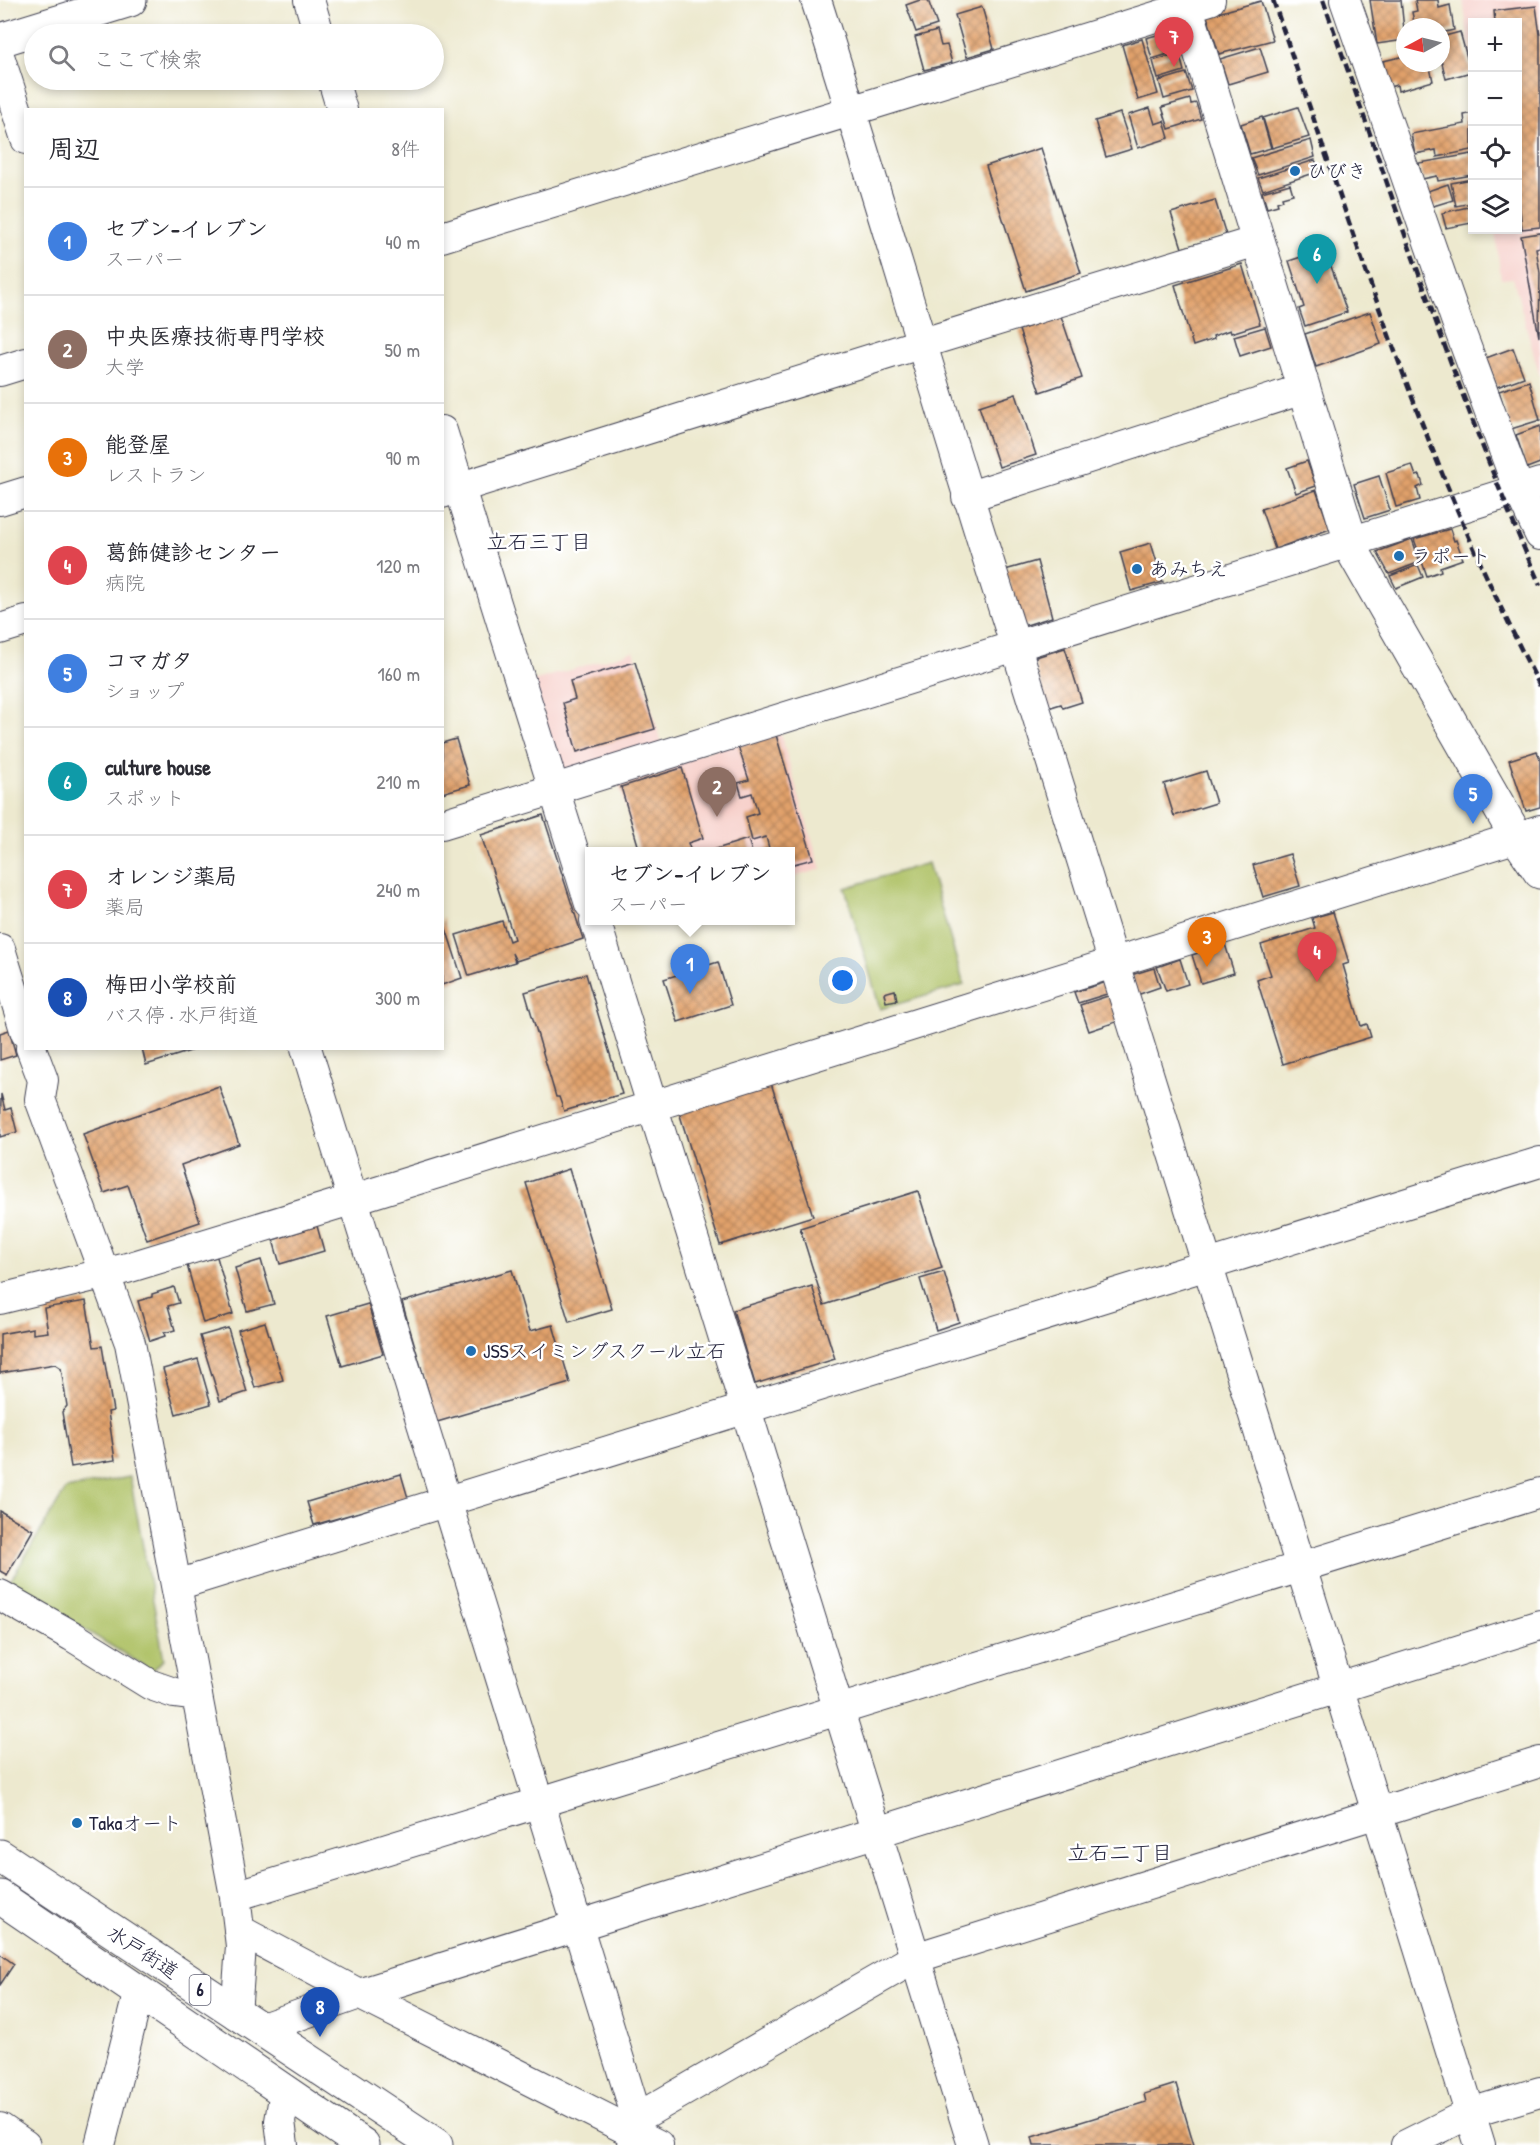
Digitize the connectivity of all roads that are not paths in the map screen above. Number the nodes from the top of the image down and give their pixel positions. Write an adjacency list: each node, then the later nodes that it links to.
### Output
1 (129, 0): 6 (main road)
2 (309, 0): 7 (street)
3 (816, 0): 13 (street)
4 (1345, 0): 22 (street)
5 (1193, 2): 13 (street); 16 (main road)
6 (52, 24)
7 (317, 24)
8 (24, 33): 9 (main road)
9 (0, 40)
10 (0, 58): 14 (street)
11 (336, 90): 12 (street)
12 (341, 108)
13 (851, 111): 15 (street); 17 (street)
14 (24, 133)
15 (444, 236)
16 (1257, 241): 17 (street); 20 (main road)
17 (923, 343): 23 (street); 25 (street)
18 (24, 364): 19 (street)
19 (0, 371)
20 (1303, 390): 25 (street); 28 (main road)
21 (444, 443): 23 (street)
22 (1529, 486): 27 (street); 28 (street)
23 (452, 491): 32 (street)
24 (24, 493): 26 (street)
25 (967, 496): 31 (street)
26 (0, 500)
27 (1540, 535)
28 (1351, 542): 31 (street); 34 (main road)
29 (24, 622): 30 (street)
30 (0, 629)
31 (1016, 647): 32 (street); 39 (street)
32 (554, 789): 33 (street); 36 (street)
33 (444, 823)
34 (1529, 834): 35 (main road); 39 (street)
35 (1540, 872)
36 (585, 888)
37 (596, 925): 43 (street)
38 (10, 954): 40 (street)
39 (1113, 962): 43 (street); 46 (street)
40 (24, 1023)
41 (32, 1050): 47 (street)
42 (307, 1050): 45 (street)
43 (652, 1106): 45 (street); 49 (street)
44 (1540, 1162): 46 (street)
45 (351, 1200): 47 (street); 51 (street)
46 (1208, 1266): 49 (street); 52 (street)
47 (105, 1273): 48 (street); 53 (street)
48 (0, 1299)
49 (746, 1407): 51 (street); 58 (street)
50 (1540, 1493): 52 (street)
51 (444, 1500): 53 (street); 60 (street)
52 (1300, 1568): 56 (street); 58 (street)
53 (177, 1585): 57 (street)
54 (0, 1595): 57 (street)
55 (1540, 1625): 56 (street)
56 (1339, 1689): 61 (street); 62 (street)
57 (197, 1696): 64 (street)
58 (840, 1711): 60 (street); 62 (street)
59 (1540, 1762): 61 (street)
60 (539, 1803): 64 (street); 66 (street)
61 (1376, 1813): 68 (street); 74 (street)
62 (876, 1833): 66 (street); 68 (street)
63 (0, 1856): 71 (main road, 水戸街道 / 6)
64 (235, 1896): 67 (street)
65 (0, 1898): 69 (main road, 水戸街道 / 6)
66 (578, 1926): 70 (street); 77 (street)
67 (239, 1930): 70 (street); 71 (street)
68 (915, 1959): 77 (street); 84 (street)
69 (139, 1991): 72 (main road, 水戸街道 / 6); 79 (street)
70 (359, 1994): 71 (street); 77 (street)
71 (248, 2022): 75 (main road, 水戸街道 / 6)
72 (285, 2091): 80 (street); 81 (main road, 水戸街道 / 6)
73 (1540, 2092): 74 (street)
74 (1470, 2113): 85 (street); 86 (street)
75 (402, 2121): 82 (main road, 水戸街道 / 6); 83 (main road)
76 (0, 2128): 78 (street)
77 (640, 2135)
78 (25, 2145)
79 (100, 2145)
80 (283, 2145)
81 (363, 2145)
82 (436, 2145)
83 (450, 2145)
84 (973, 2145)
85 (1406, 2145)
86 (1480, 2145)

